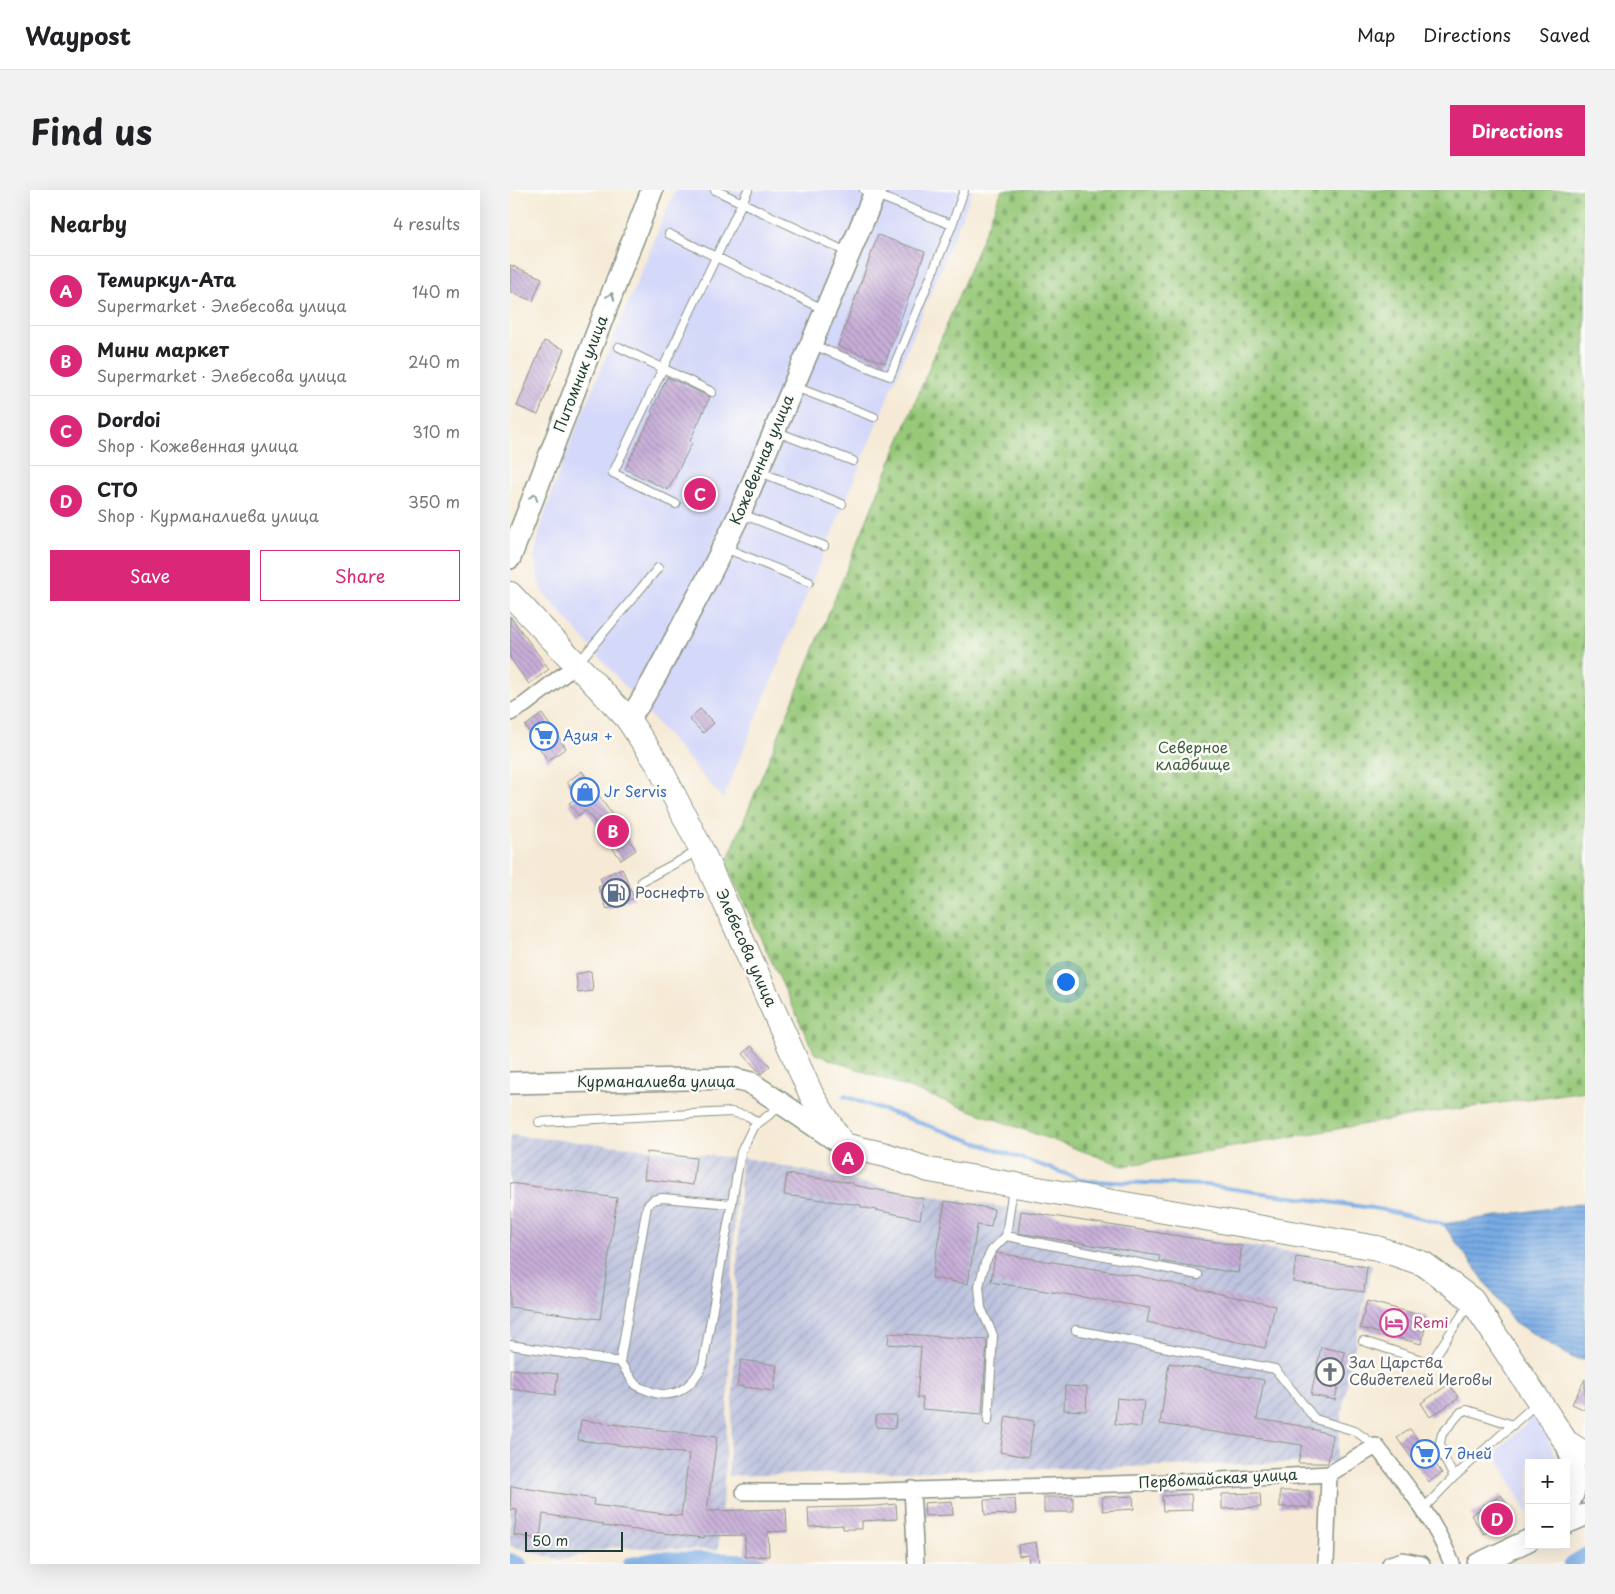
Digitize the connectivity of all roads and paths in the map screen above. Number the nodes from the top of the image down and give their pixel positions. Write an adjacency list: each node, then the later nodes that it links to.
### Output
1 (652, 190): 26 (street, Питомник улица, one-way to 1)
2 (715, 190): 6 (lane)
3 (748, 190): 6 (lane)
4 (964, 190): 7 (lane)
5 (871, 191): 7 (lane); 9 (street, Кожевенная улица)
6 (742, 202): 9 (lane); 10 (lane)
7 (952, 225): 12 (lane)
8 (669, 234): 10 (lane)
9 (850, 253): 11 (street, Кожевенная улица)
10 (716, 256): 11 (lane); 14 (lane)
11 (826, 310): 12 (street, Кожевенная улица)
12 (811, 345): 15 (street, Кожевенная улица)
13 (619, 347): 14 (lane)
14 (663, 368): 16 (lane); 21 (lane)
15 (794, 386): 17 (lane); 18 (street, Кожевенная улица)
16 (712, 392)
17 (874, 417)
18 (775, 431): 19 (lane); 20 (street, Кожевенная улица)
19 (853, 461)
20 (758, 471): 22 (lane); 23 (street, Кожевенная улица)
21 (676, 504)
22 (842, 504)
23 (740, 513): 24 (lane); 25 (street, Кожевенная улица)
24 (824, 546)
25 (723, 547): 28 (lane); 32 (street, Кожевенная улица)
26 (510, 558)
27 (658, 568): 30 (lane)
28 (810, 582)
29 (510, 594): 30 (main road, Элебесова улица)
30 (576, 665): 31 (street); 32 (main road, Элебесова улица)
31 (510, 713)
32 (627, 718): 33 (main road, Элебесова улица)
33 (701, 849): 34 (lane); 39 (main road, Элебесова улица)
34 (642, 881)
35 (510, 1083): 36 (street, Курманалиева улица)
36 (783, 1104): 38 (lane); 39 (street, Курманалиева улица)
37 (539, 1122): 38 (lane)
38 (757, 1122): 41 (lane)
39 (843, 1145): 40 (main road)
40 (1014, 1185): 42 (lane); 44 (main road)
41 (732, 1204): 48 (lane); 48 (lane)
42 (1006, 1236): 43 (lane); 50 (lane)
43 (1198, 1275)
44 (1472, 1300): 46 (lane); 49 (main road)
45 (1076, 1330): 52 (lane)
46 (1363, 1341)
47 (510, 1345): 48 (lane)
48 (620, 1362)
49 (1539, 1401): 51 (lane); 53 (main road)
50 (988, 1421)
51 (1514, 1425): 55 (lane); 55 (lane)
52 (1376, 1446): 54 (street, Первомайская улица); 59 (street)
53 (1576, 1448): 58 (street)
54 (1329, 1474): 56 (street, Первомайская улица); 64 (street)
55 (1454, 1478): 59 (lane)
56 (912, 1489): 57 (street, Первомайская улица); 63 (street)
57 (744, 1492)
58 (1568, 1504)
59 (1423, 1510): 67 (street)
60 (1585, 1514): 61 (street)
61 (1570, 1521)
62 (1525, 1542): 68 (street)
63 (916, 1564)
64 (1326, 1564)
65 (1390, 1564): 66 (street)
66 (1422, 1564)
67 (1452, 1564)
68 (1478, 1564)

